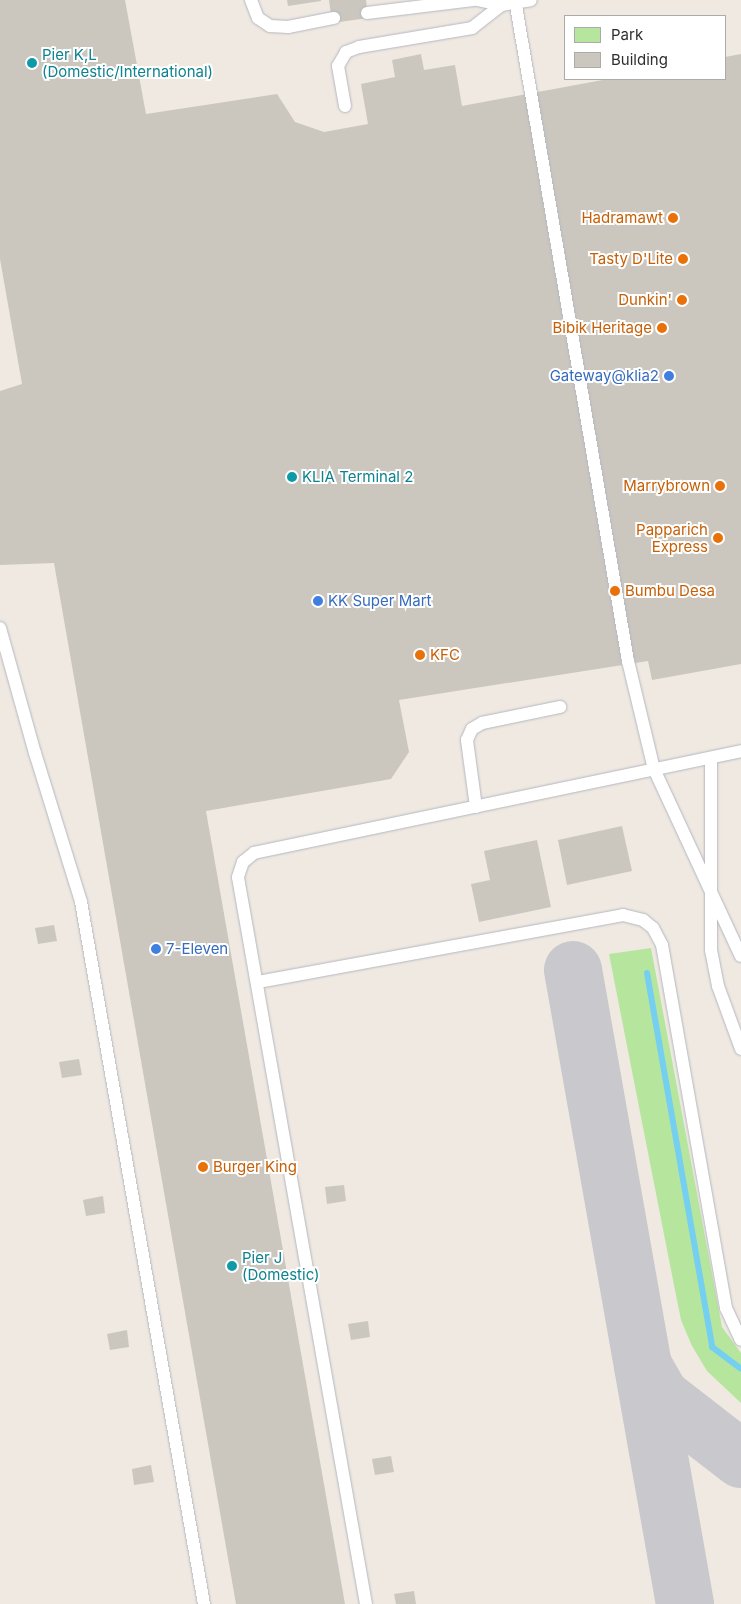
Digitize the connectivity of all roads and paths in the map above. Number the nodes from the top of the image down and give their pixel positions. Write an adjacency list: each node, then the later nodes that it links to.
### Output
1 (251, 0): 8 (lane)
2 (473, 0): 7 (lane)
3 (477, 0): 6 (lane)
4 (531, 0): 5 (lane)
5 (516, 1): 6 (lane); 14 (lane)
6 (501, 5): 9 (lane)
7 (367, 12)
8 (334, 18)
9 (345, 106)
10 (0, 628): 21 (lane)
11 (560, 707): 15 (lane)
12 (741, 751): 13 (lane)
13 (711, 758): 14 (lane); 16 (lane)
14 (654, 769): 15 (lane); 16 (lane)
15 (476, 806): 18 (lane)
16 (712, 898): 17 (lane); 19 (lane)
17 (741, 956)
18 (258, 982): 20 (lane); 22 (lane)
19 (741, 1049)
20 (741, 1340)
21 (204, 1604)
22 (366, 1604)

